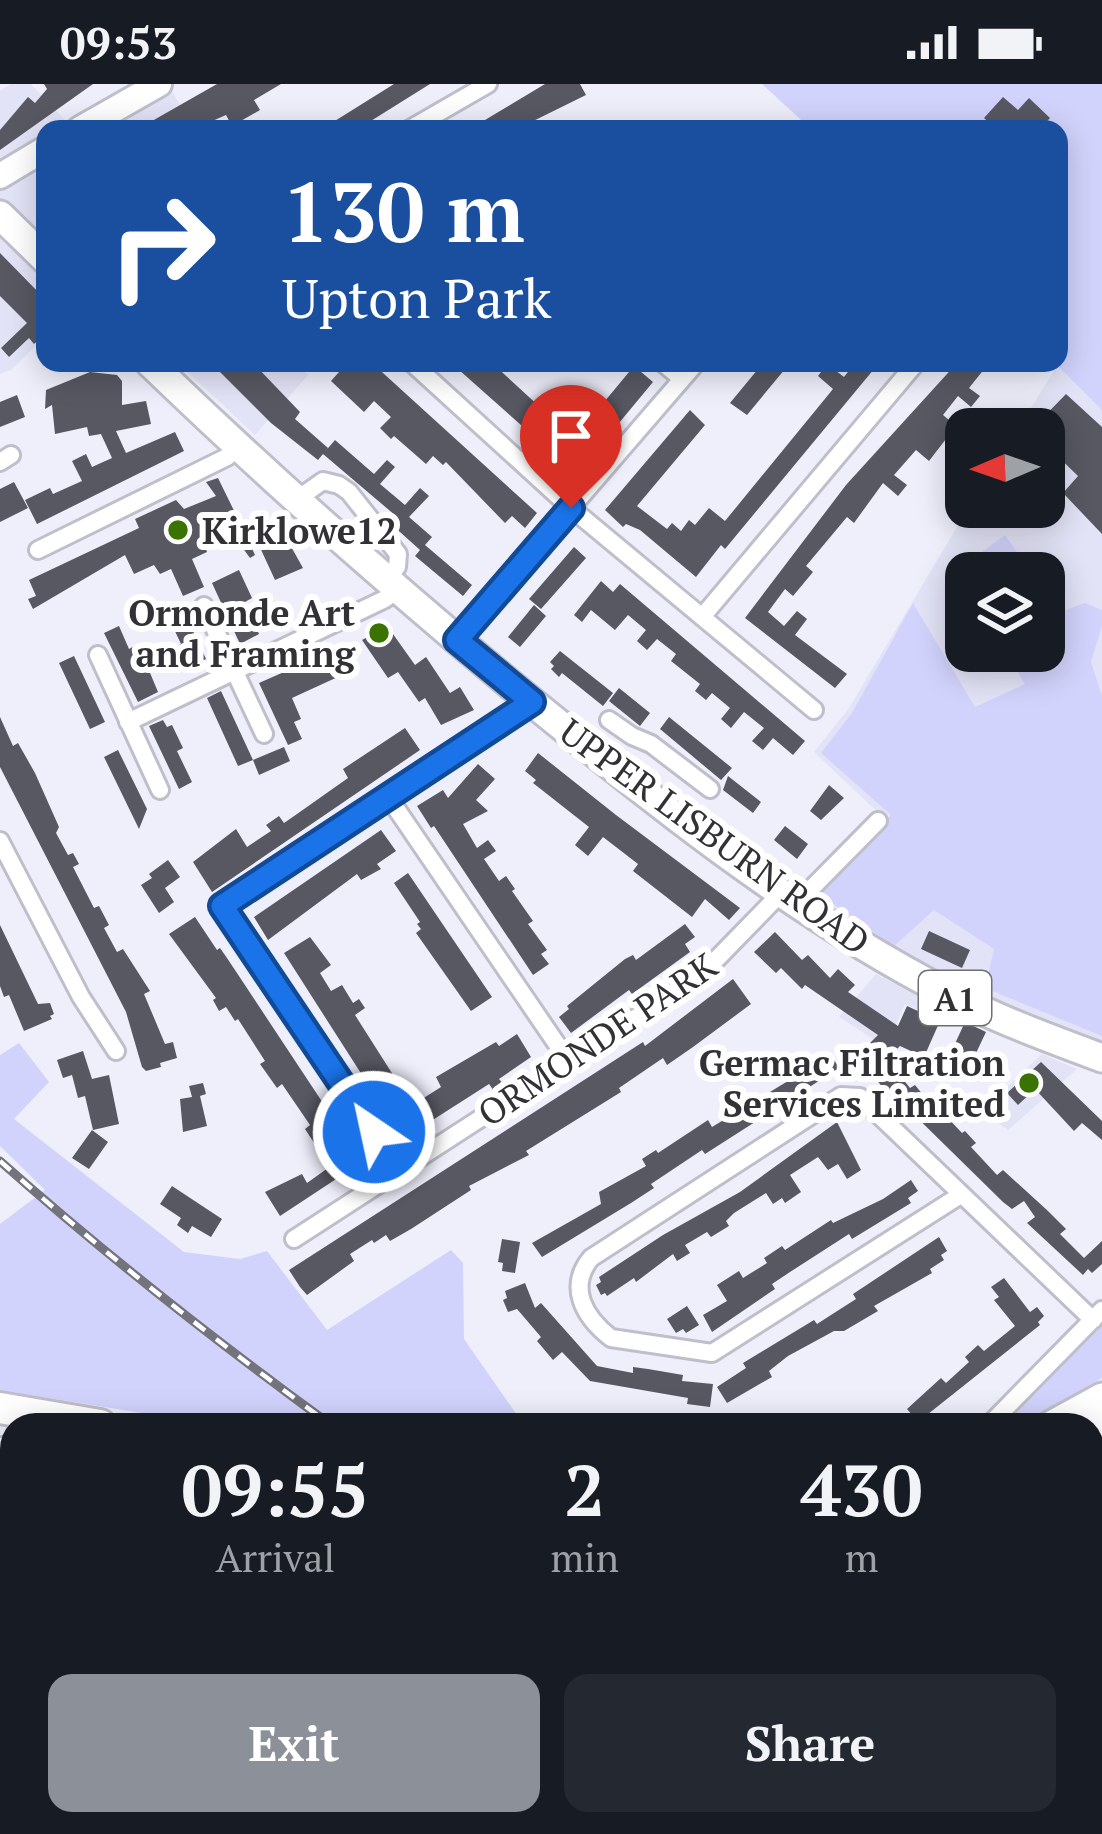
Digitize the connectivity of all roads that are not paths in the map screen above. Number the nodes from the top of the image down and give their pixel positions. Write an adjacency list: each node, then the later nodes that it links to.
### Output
1 (159, 84): 3 (street)
2 (488, 84): 4 (street)
3 (96, 120)
4 (426, 120)
5 (36, 154): 6 (street)
6 (0, 176)
7 (0, 215): 8 (main road)
8 (36, 250)
9 (160, 372): 15 (main road, UPPER LISBURN ROAD / A1)
10 (422, 372): 17 (street)
11 (674, 372): 14 (street)
12 (687, 372): 14 (street)
13 (908, 372): 21 (street)
14 (681, 378): 17 (street)
15 (239, 446): 16 (main road, UPPER LISBURN ROAD / A1); 18 (street)
16 (296, 500): 19 (main road, UPPER LISBURN ROAD / A1); 19 (street)
17 (571, 508): 21 (street); 22 (street)
18 (38, 550)
19 (393, 584): 22 (main road, UPPER LISBURN ROAD / A1); 24 (street)
20 (204, 607): 24 (street)
21 (702, 617): 26 (street)
22 (457, 640): 25 (main road, UPPER LISBURN ROAD / A1)
23 (98, 655): 28 (street)
24 (235, 671): 28 (street); 29 (street)
25 (532, 702): 31 (main road, UPPER LISBURN ROAD / A1); 34 (street)
26 (814, 710)
27 (609, 720): 30 (street)
28 (128, 722): 33 (street)
29 (264, 734)
30 (641, 740): 31 (street); 32 (street)
31 (618, 770): 37 (main road, UPPER LISBURN ROAD / A1)
32 (710, 789)
33 (160, 790)
34 (389, 798): 40 (street); 41 (street)
35 (878, 821): 37 (street, ORMONDE PARK)
36 (0, 842): 38 (street)
37 (790, 897): 39 (main road, UPPER LISBURN ROAD / A1); 40 (street, ORMONDE PARK)
38 (116, 1051)
39 (1102, 1058)
40 (569, 1062): 41 (street, ORMONDE PARK)
41 (400, 1170): 43 (street, ORMONDE PARK)
42 (959, 1196): 42 (street); 44 (street)
43 (294, 1238)
44 (1098, 1315): 46 (street)
45 (1102, 1397): 47 (main road)
46 (1001, 1413)
47 (1073, 1413)

